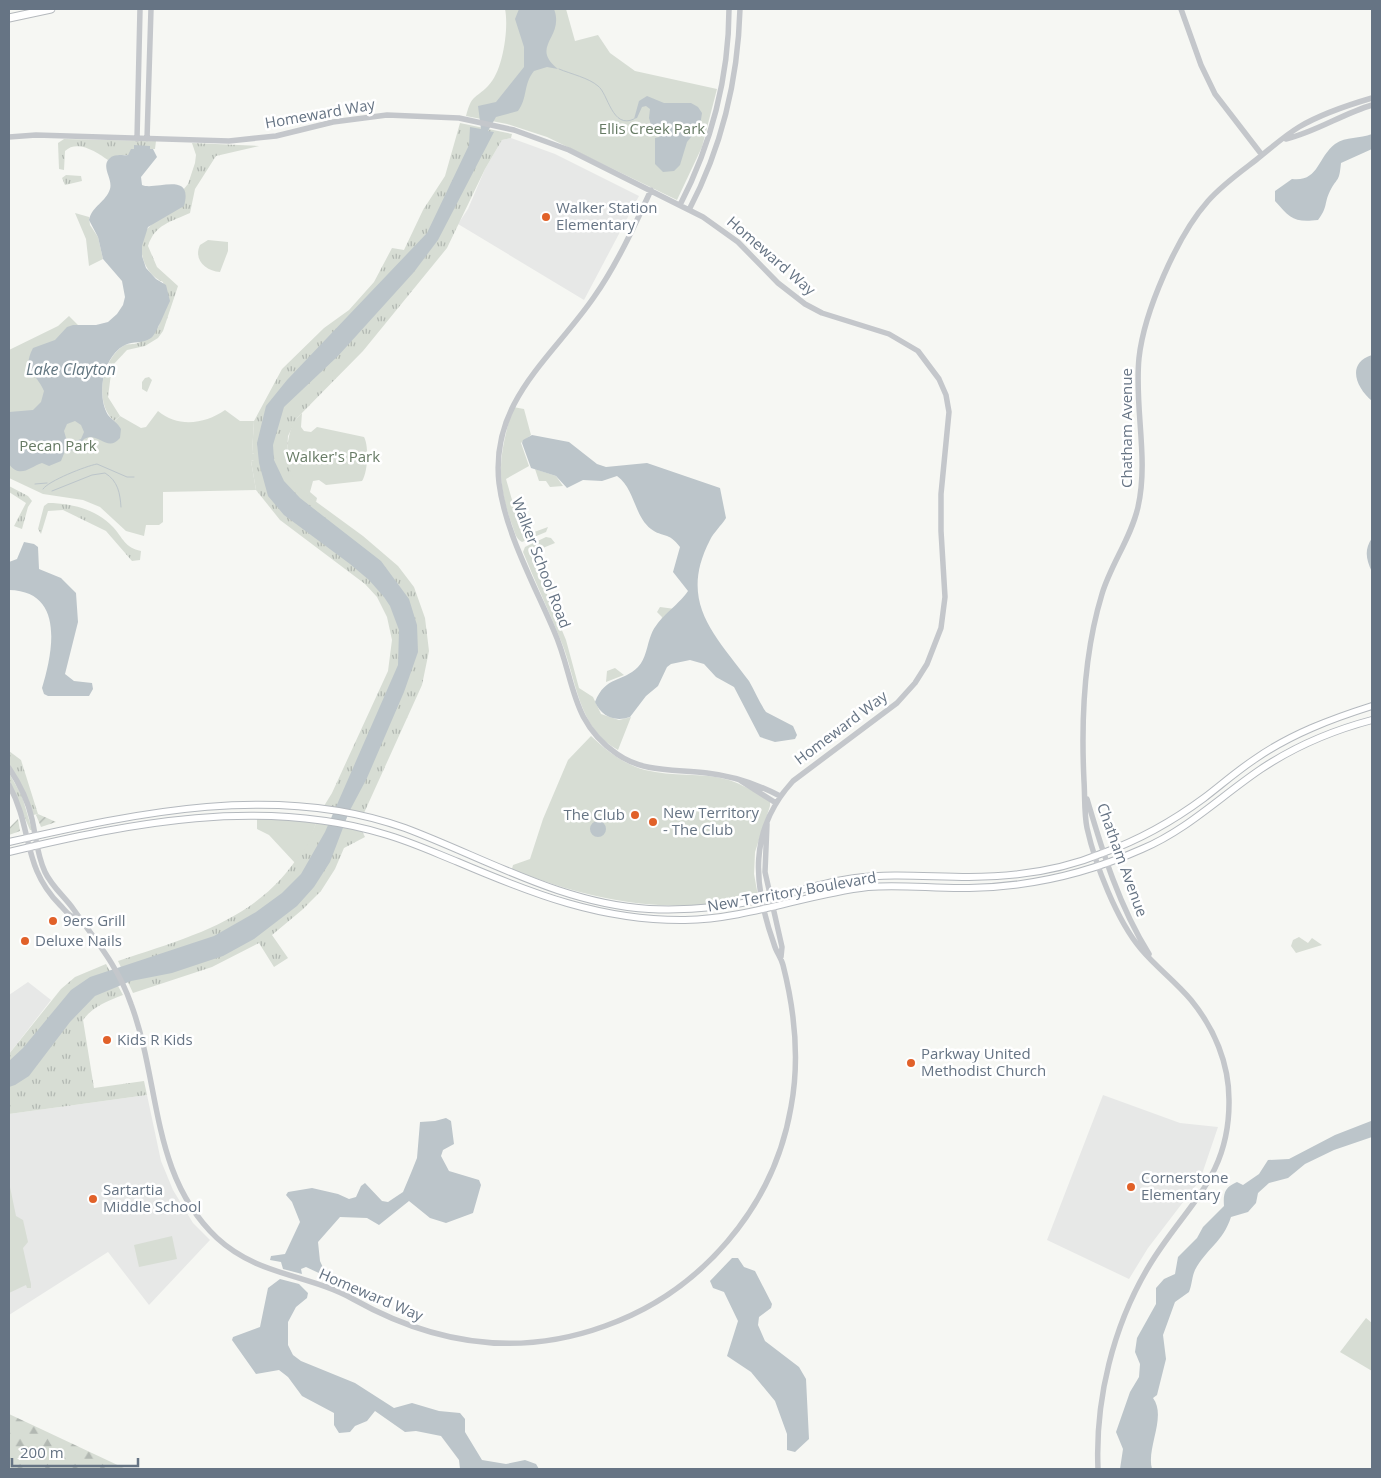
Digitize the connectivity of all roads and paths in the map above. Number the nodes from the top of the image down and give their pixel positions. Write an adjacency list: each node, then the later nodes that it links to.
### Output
1 (51, 9): 7 (main road)
2 (140, 9): 11 (street)
3 (151, 9): 12 (street)
4 (730, 9): 16 (street)
5 (740, 9): 17 (street)
6 (1181, 9): 14 (street)
7 (9, 18)
8 (1372, 98): 13 (street, Chatham Avenue)
9 (1372, 105): 13 (street, Chatham Avenue)
10 (9, 137): 11 (street, Homeward Way)
11 (137, 139): 12 (street, Homeward Way)
12 (147, 139): 15 (street, Homeward Way)
13 (1286, 139): 14 (street, Chatham Avenue)
14 (1262, 155): 23 (street, Chatham Avenue)
15 (651, 190): 16 (street, Homeward Way); 21 (street, Walker School Road)
16 (680, 205): 17 (street, Homeward Way)
17 (689, 210): 24 (street, Homeward Way)
18 (1372, 706): 27 (main road, New Territory Boulevard)
19 (1372, 720): 32 (main road, New Territory Boulevard)
20 (9, 768): 28 (street, Homeward Way)
21 (739, 780): 24 (street, Walker School Road); 25 (street, Walker School Road)
22 (9, 785): 29 (street, Homeward Way)
23 (1084, 790): 35 (street, Chatham Avenue); 36 (street, Chatham Avenue)
24 (780, 796): 25 (street, Homeward Way)
25 (776, 803): 26 (street, Homeward Way)
26 (767, 823): 44 (street, Homeward Way); 45 (street, Homeward Way)
27 (1150, 832): 32 (main road); 35 (main road, New Territory Boulevard)
28 (35, 836): 29 (main road, New Territory Boulevard); 31 (street, Homeward Way); 48 (main road, New Territory Boulevard)
29 (27, 838): 30 (main road, New Territory Boulevard); 33 (street, Homeward Way)
30 (9, 842)
31 (37, 846): 33 (main road, New Territory Boulevard); 43 (street, Homeward Way); 51 (main road, New Territory Boulevard)
32 (1147, 847): 37 (main road, New Territory Boulevard)
33 (29, 848): 34 (main road, New Territory Boulevard); 46 (street, Homeward Way)
34 (9, 852)
35 (1103, 853): 36 (main road, New Territory Boulevard); 37 (street, Chatham Avenue)
36 (1096, 856): 38 (street, Chatham Avenue); 39 (main road, New Territory Boulevard)
37 (1107, 864): 38 (main road, New Territory Boulevard); 53 (street, Chatham Avenue)
38 (1100, 867): 41 (main road, New Territory Boulevard); 53 (street, Chatham Avenue)
39 (922, 876): 40 (main road, New Territory Boulevard); 41 (main road)
40 (844, 880): 42 (main road); 44 (main road, New Territory Boulevard)
41 (921, 887): 42 (main road, New Territory Boulevard)
42 (846, 890): 47 (main road, New Territory Boulevard)
43 (60, 894): 46 (street); 50 (street, Homeward Way)
44 (770, 897): 45 (main road, New Territory Boulevard); 47 (street, Homeward Way)
45 (762, 899): 48 (main road, New Territory Boulevard); 49 (street, Homeward Way)
46 (54, 900): 50 (street, Homeward Way)
47 (773, 907): 49 (main road, New Territory Boulevard); 52 (street, Homeward Way)
48 (648, 909): 51 (street)
49 (764, 909): 51 (main road, New Territory Boulevard); 52 (street, Homeward Way)
50 (78, 918): 52 (street, Homeward Way)
51 (648, 919)
52 (781, 957)
53 (1154, 962): 54 (street, Chatham Avenue)
54 (1098, 1469)

